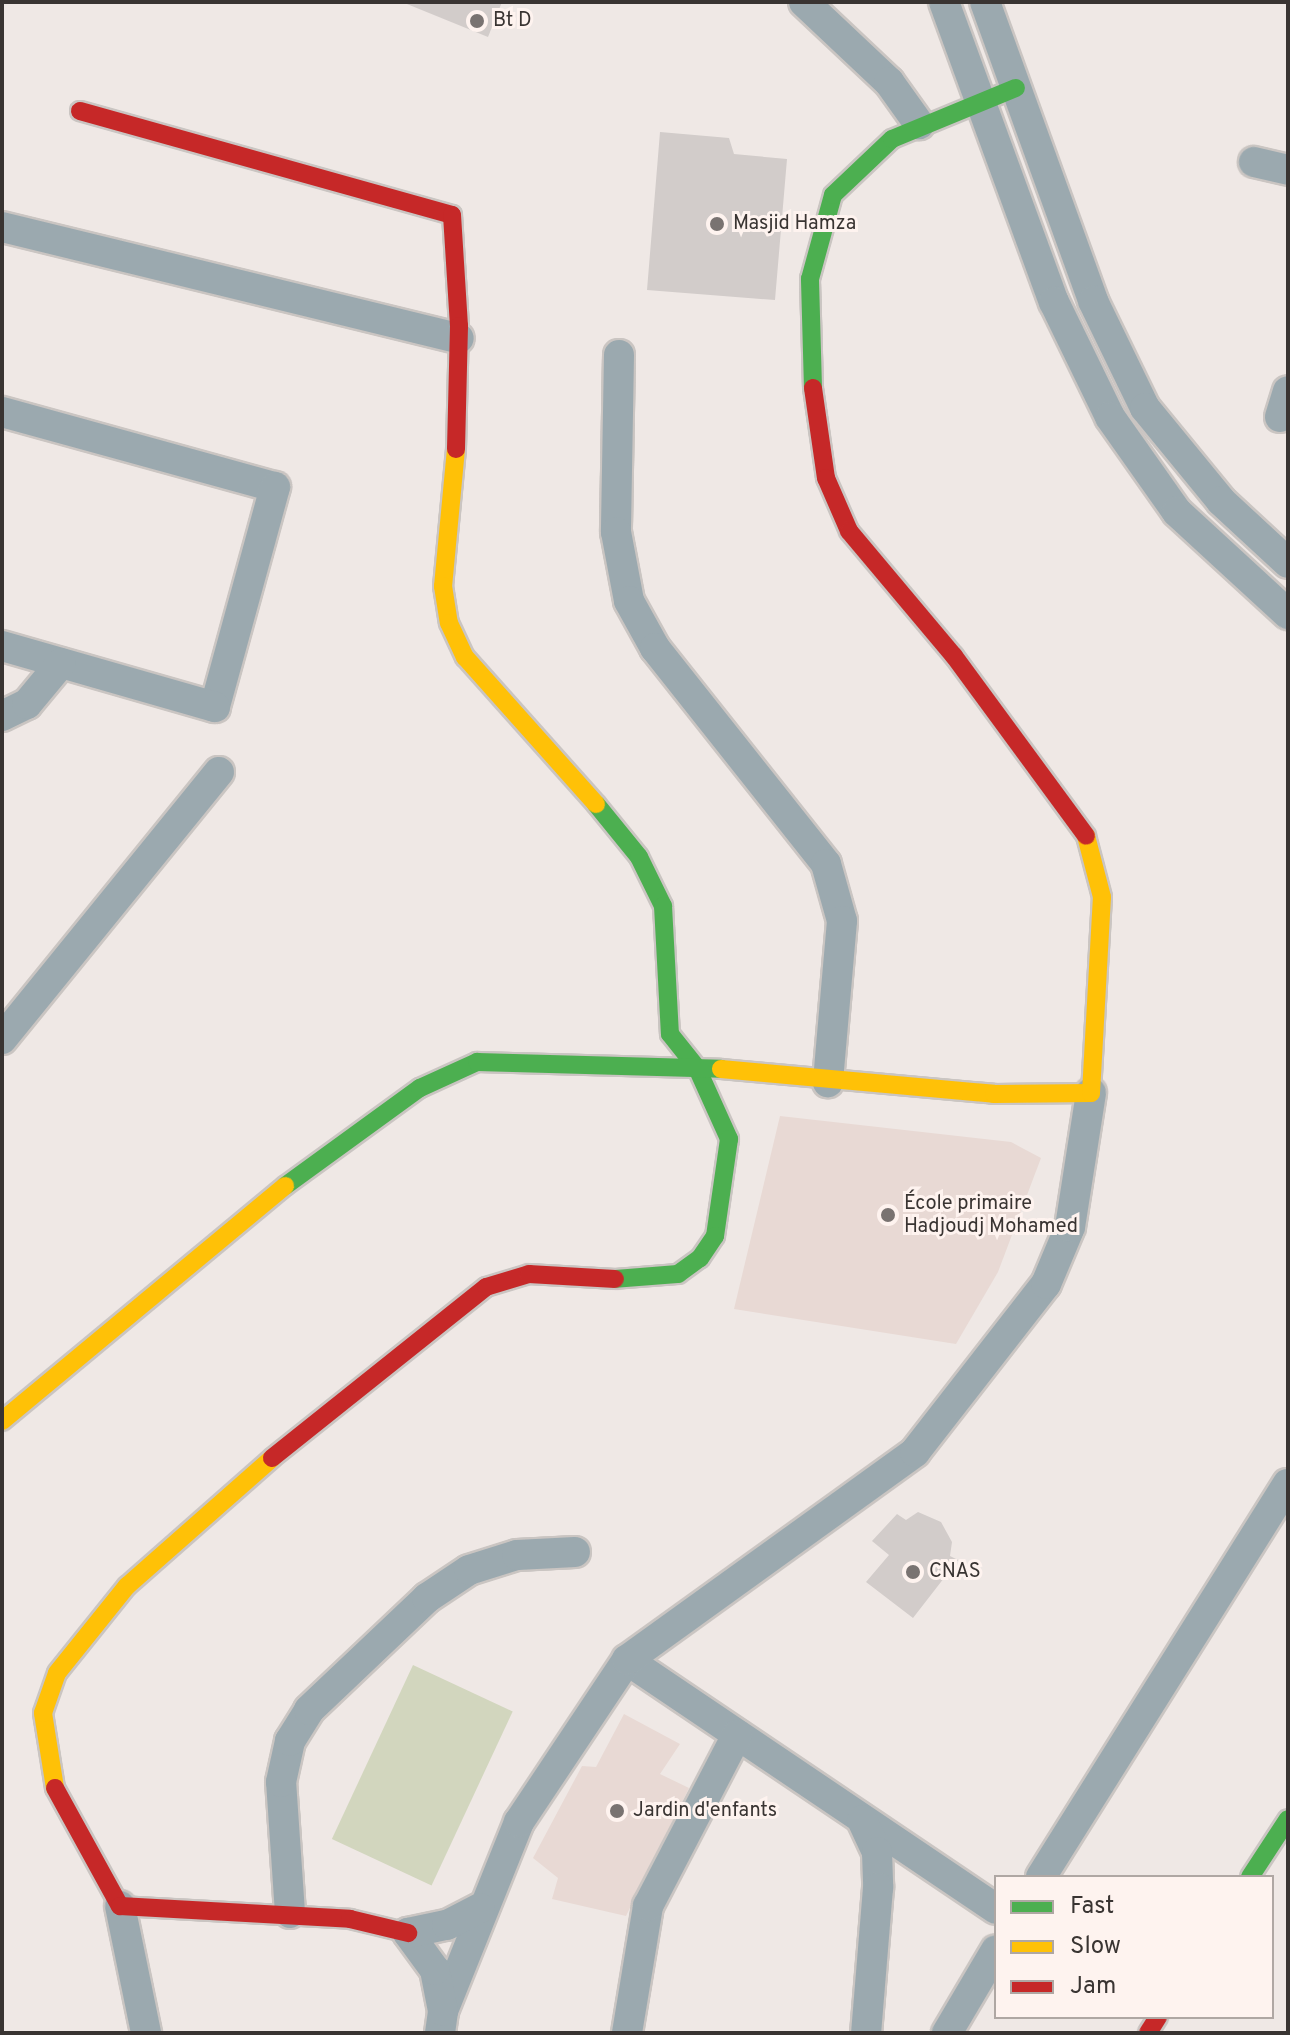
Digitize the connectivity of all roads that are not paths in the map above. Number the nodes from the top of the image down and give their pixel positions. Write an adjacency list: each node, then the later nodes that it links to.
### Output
1 (804, 2): 7 (street)
2 (944, 2): 5 (street)
3 (985, 2): 4 (street)
4 (1016, 88): 5 (street); 14 (street)
5 (982, 101): 7 (street); 15 (street)
6 (80, 111): 11 (street)
7 (919, 124): 23 (street)
8 (1254, 162): 9 (street)
9 (1288, 170)
10 (2, 227): 11 (street)
11 (459, 338): 21 (street)
12 (619, 355): 22 (street)
13 (2, 412): 17 (street)
14 (1288, 563)
15 (1288, 614)
16 (2, 646): 17 (street)
17 (61, 663): 18 (street)
18 (2, 716)
19 (219, 772): 20 (street)
20 (2, 1039)
21 (697, 1068): 22 (street); 24 (street); 33 (street)
22 (828, 1082): 23 (street)
23 (1091, 1093): 27 (street)
24 (2, 1421)
25 (1288, 1484): 31 (street)
26 (575, 1552): 36 (street)
27 (627, 1660): 28 (street); 34 (street)
28 (737, 1735): 29 (street); 41 (street)
29 (861, 1818): 35 (street); 42 (street)
30 (1288, 1819): 32 (street)
31 (1042, 1875)
32 (1251, 1875)
33 (120, 1906): 36 (street); 40 (street)
34 (480, 1908): 37 (street); 39 (street)
35 (994, 1908)
36 (290, 1913): 37 (street)
37 (408, 1933): 39 (street)
38 (994, 1953): 43 (street)
39 (442, 2022)
40 (146, 2033)
41 (627, 2033)
42 (866, 2033)
43 (947, 2033)

